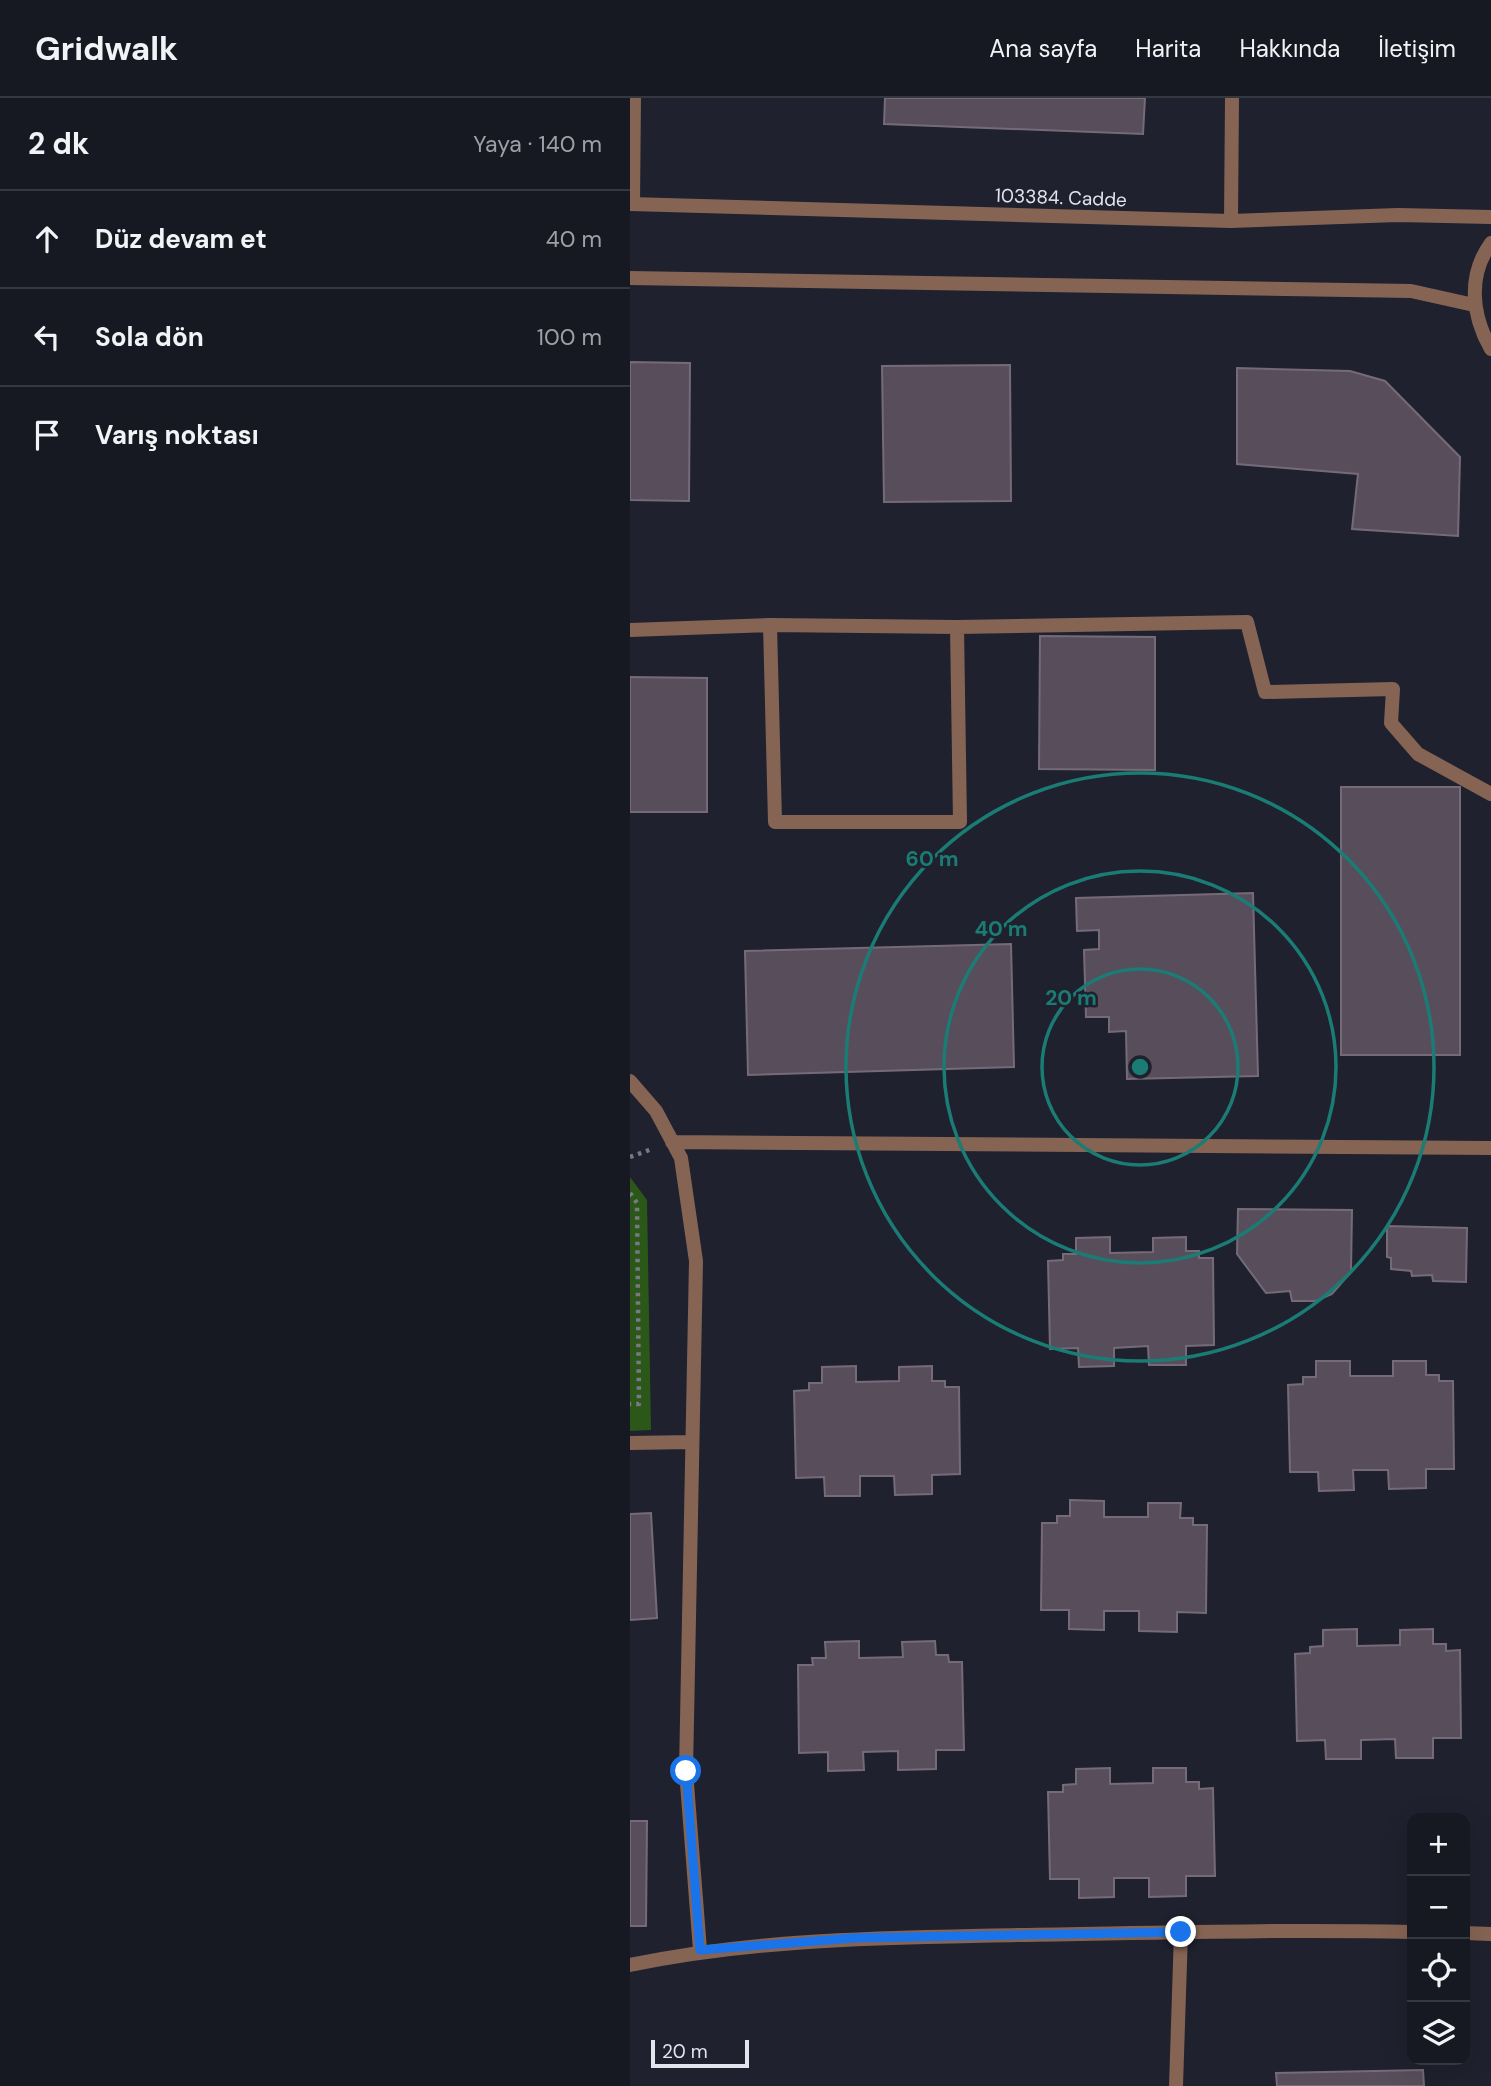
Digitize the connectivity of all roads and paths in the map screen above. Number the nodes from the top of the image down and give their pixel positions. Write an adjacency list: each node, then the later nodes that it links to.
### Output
1 (634, 98): 3 (street)
2 (1232, 98): 5 (street)
3 (631, 204): 5 (street, 103384. Cadde)
4 (1491, 217): 5 (street, 103384. Cadde)
5 (1231, 221)
6 (1491, 243): 8 (street)
7 (630, 278): 8 (street)
8 (1474, 305): 9 (street)
9 (1491, 349)
10 (770, 625): 11 (street); 11 (street); 12 (street)
11 (957, 626): 13 (street)
12 (630, 630)
13 (1491, 794)
14 (630, 1081): 15 (street)
15 (672, 1142): 16 (street); 19 (street)
16 (1491, 1148)
17 (630, 1194): 18 (path)
18 (630, 1404)
19 (692, 1442): 20 (street); 25 (street)
20 (630, 1443)
21 (1181, 1932): 22 (street); 25 (street); 27 (street)
22 (1407, 1932)
23 (1470, 1933): 24 (street)
24 (1491, 1934)
25 (700, 1950): 26 (street)
26 (630, 1965)
27 (1177, 2086)

